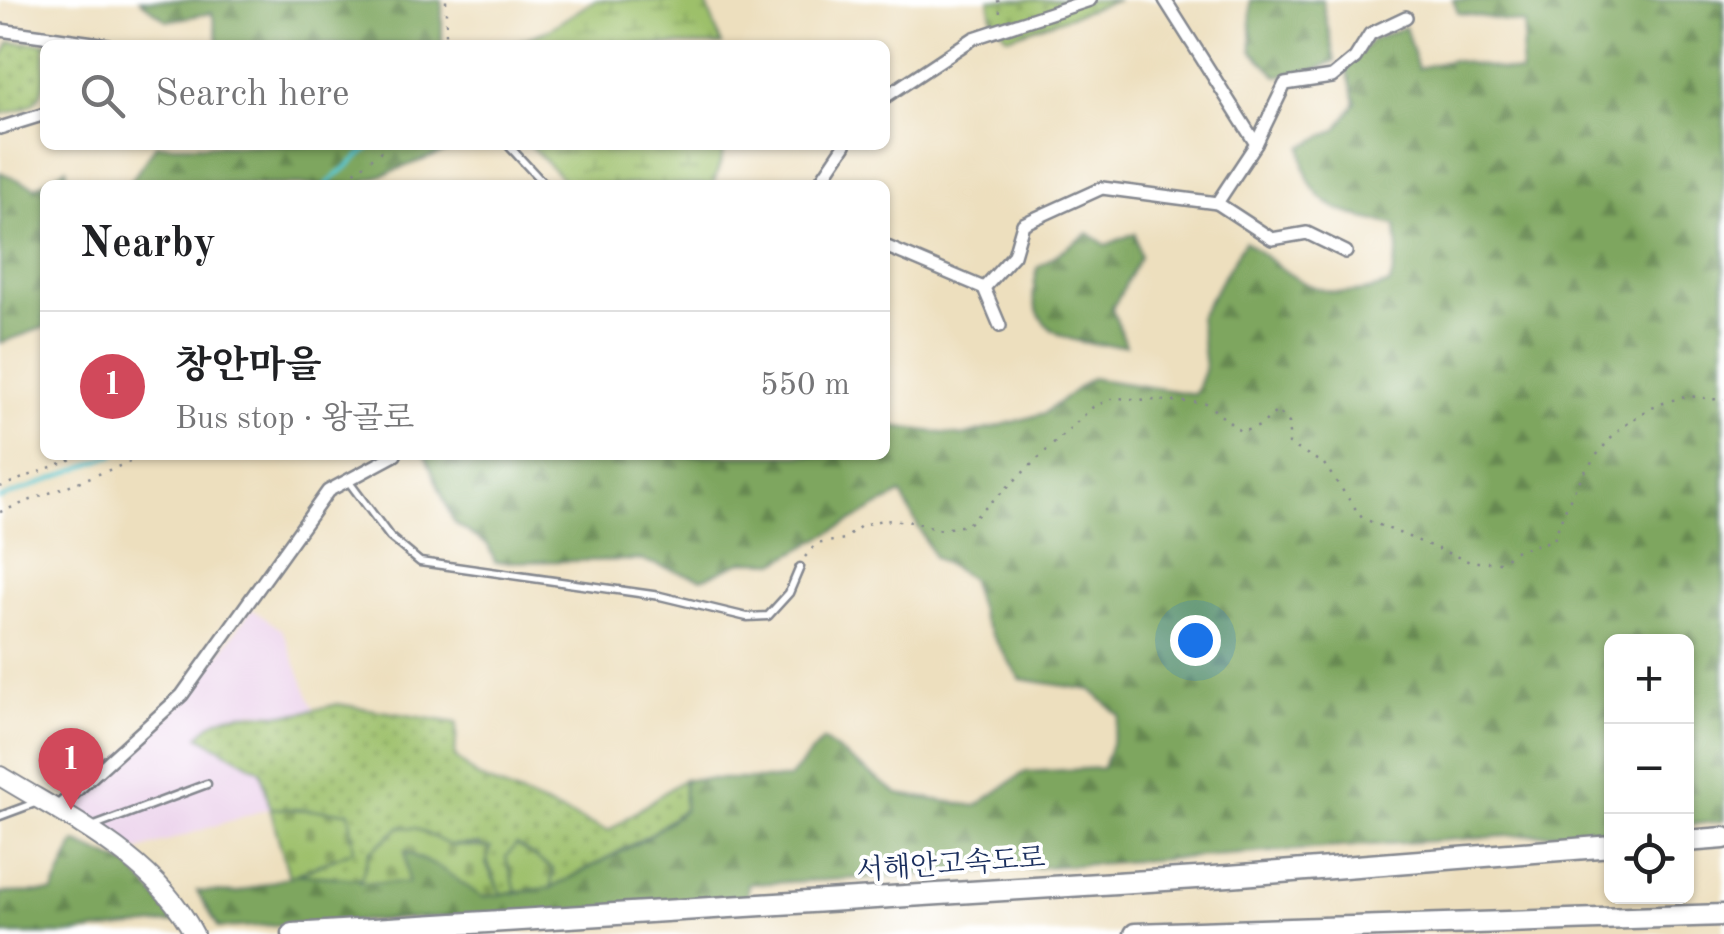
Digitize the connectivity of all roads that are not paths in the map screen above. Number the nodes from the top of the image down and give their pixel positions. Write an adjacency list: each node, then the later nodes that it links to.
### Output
1 (1090, 0): 6 (street)
2 (1164, 0): 9 (street)
3 (1406, 17): 9 (street)
4 (0, 30): 5 (street)
5 (72, 40)
6 (890, 94)
7 (40, 116): 8 (street)
8 (0, 128)
9 (1256, 144): 14 (street)
10 (513, 150): 12 (lane)
11 (842, 150): 13 (street)
12 (541, 180)
13 (821, 180)
14 (1216, 202): 16 (street); 17 (street)
15 (890, 248): 17 (street)
16 (1346, 252)
17 (984, 288): 18 (street)
18 (1000, 326)
19 (387, 460): 20 (street)
20 (350, 482): 21 (lane); 24 (street)
21 (800, 567)
22 (0, 776): 24 (main road)
23 (207, 784): 26 (lane)
24 (48, 806): 25 (lane); 26 (main road)
25 (0, 816)
26 (86, 829): 31 (main road)
27 (1724, 838): 28 (highway)
28 (1694, 840)
29 (1604, 847): 32 (highway, 서해안고속도로)
30 (1724, 915): 33 (highway)
31 (194, 934)
32 (293, 934)
33 (1135, 934)

